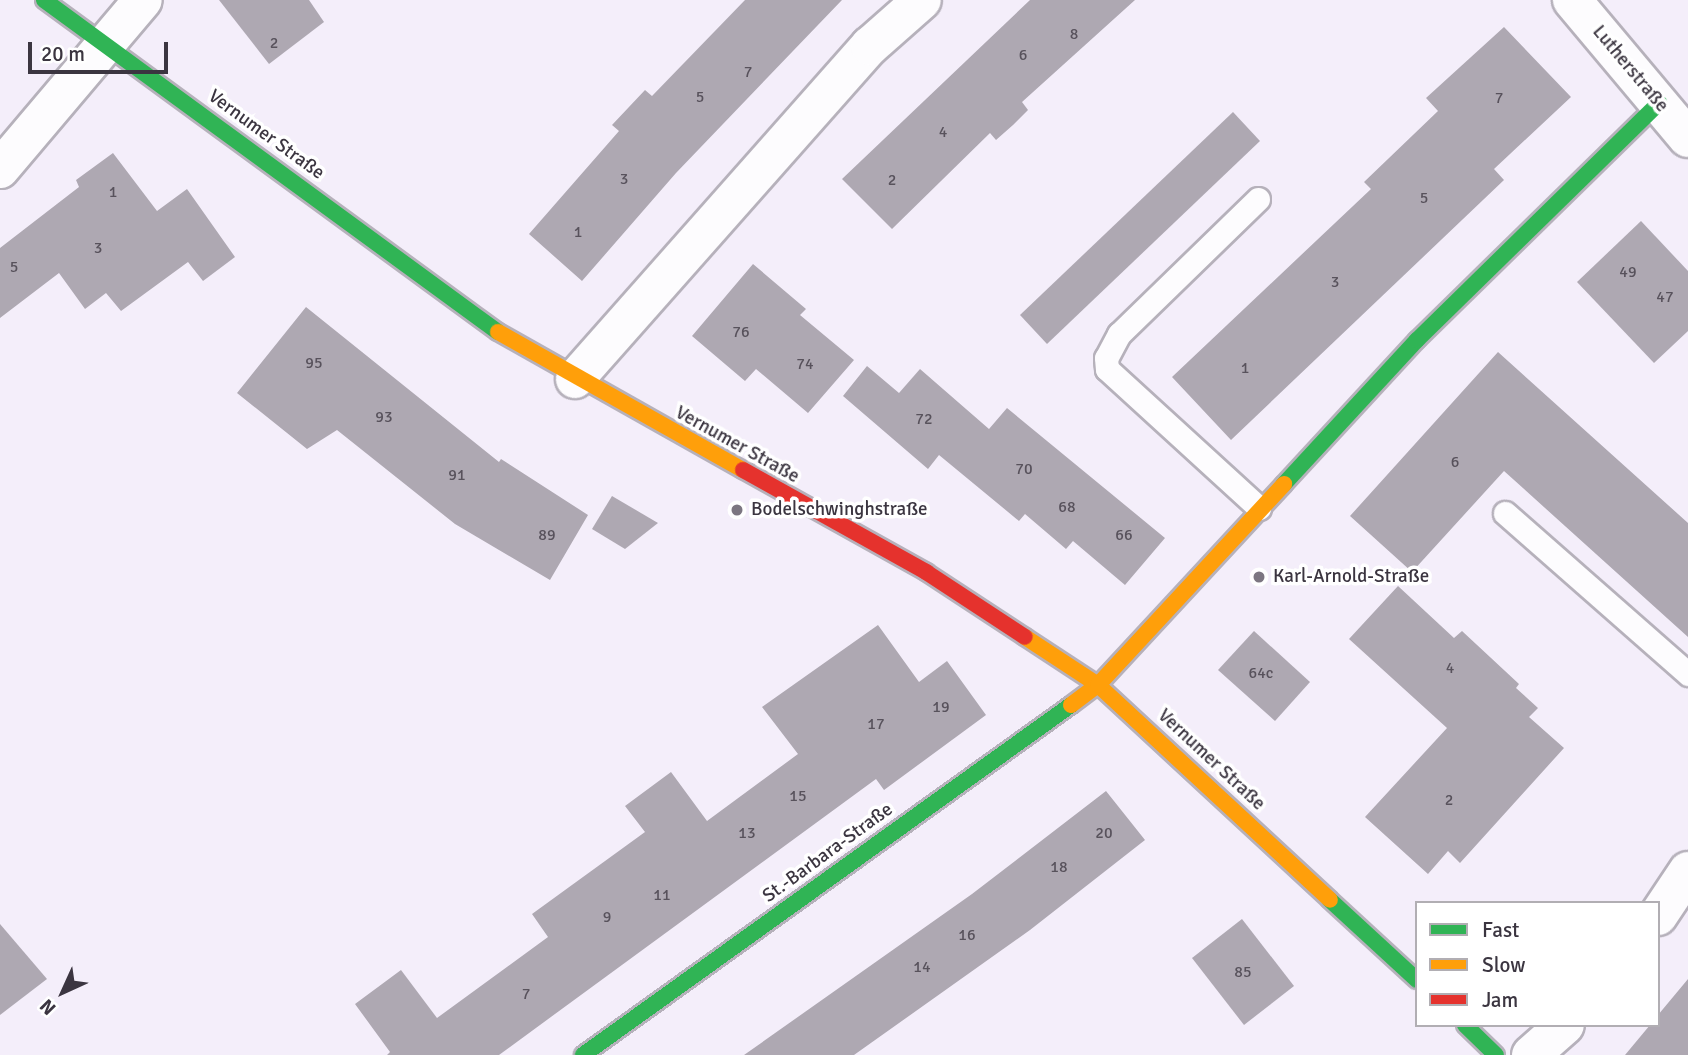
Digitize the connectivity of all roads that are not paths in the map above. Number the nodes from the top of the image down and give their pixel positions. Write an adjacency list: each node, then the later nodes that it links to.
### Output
1 (44, 0): 5 (street, Vernumer Straße)
2 (143, 0): 5 (street)
3 (922, 0): 10 (street)
4 (1572, 0): 6 (street, Lutherstraße)
5 (106, 44): 8 (street); 10 (street, Vernumer Straße)
6 (1658, 103): 7 (street, Lutherstraße); 11 (street)
7 (1688, 138)
8 (0, 169)
9 (1258, 199): 11 (lane)
10 (575, 379): 14 (street, Vernumer Straße)
11 (1259, 508): 14 (street)
12 (1505, 513): 13 (lane)
13 (1688, 674)
14 (1098, 685): 17 (street, Vernumer Straße); 20 (street, St.-Barbara-Straße)
15 (1688, 870): 16 (street)
16 (1660, 913)
17 (1415, 978)
18 (1467, 1027): 21 (street)
19 (1563, 1027): 22 (street)
20 (583, 1055)
21 (1496, 1055)
22 (1531, 1055)

